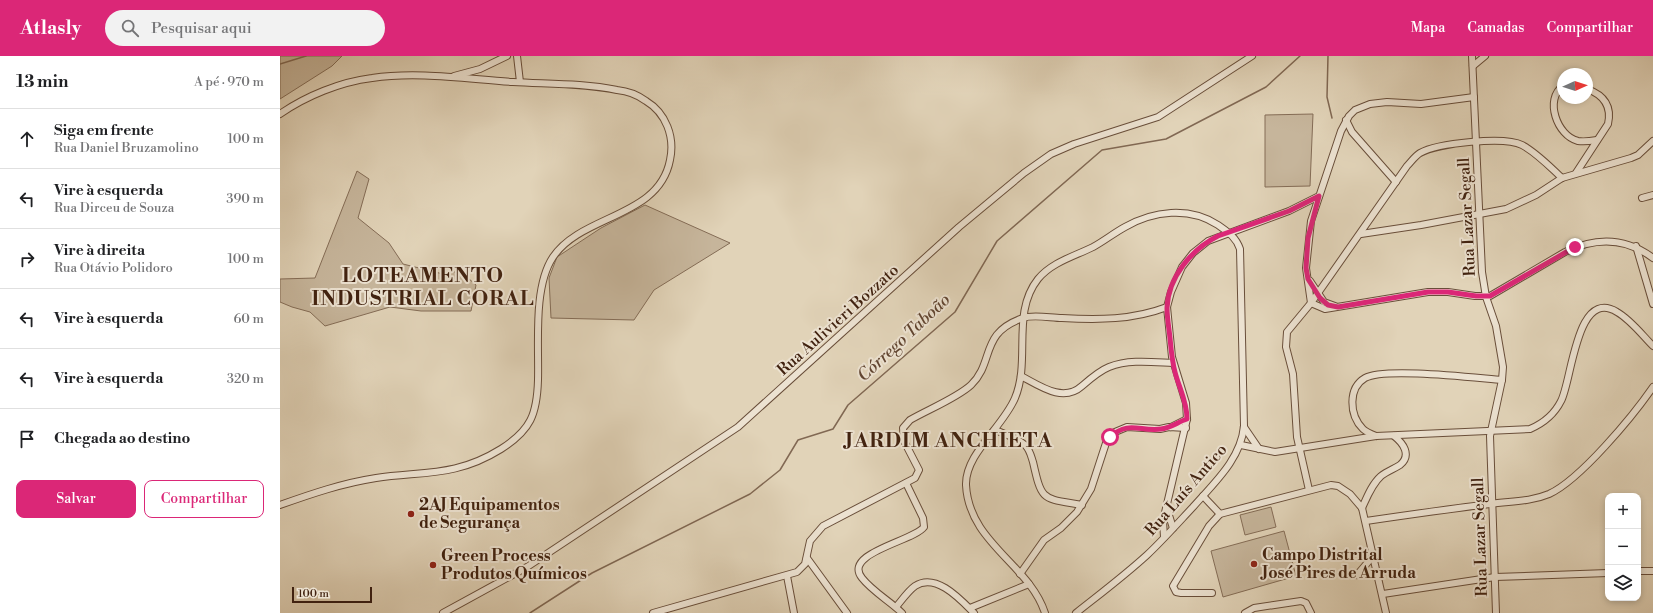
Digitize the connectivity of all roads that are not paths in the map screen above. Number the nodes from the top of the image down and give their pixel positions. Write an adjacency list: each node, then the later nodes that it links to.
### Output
1 (507, 56): 7 (street)
2 (517, 56): 8 (street)
3 (1252, 56): 80 (street, Rua Aulivieri Bozzato)
4 (1472, 56): 5 (street); 6 (street, Rua Lazar Segall)
5 (1485, 56): 6 (street)
6 (1473, 66): 11 (street, Rua Lazar Segall)
7 (447, 78): 8 (street); 12 (street)
8 (520, 82): 58 (street)
9 (1593, 91): 16 (street)
10 (1557, 92): 16 (street)
11 (1474, 97): 13 (street); 18 (street, Rua Lazar Segall)
12 (280, 114)
13 (1346, 120): 14 (street); 15 (street)
14 (1352, 132): 15 (street); 21 (street)
15 (1339, 135): 22 (street)
16 (1597, 140): 19 (street)
17 (1653, 141): 19 (street)
18 (1476, 142): 20 (street); 21 (street); 25 (street, Rua Lazar Segall)
19 (1576, 173): 20 (street)
20 (1562, 178): 25 (street)
21 (1396, 182): 27 (street)
22 (1319, 196): 26 (street); 30 (street)
23 (1653, 196): 24 (street)
24 (1642, 198)
25 (1478, 215): 27 (street); 32 (street, Rua Lazar Segall)
26 (1230, 233): 35 (street); 37 (street); 44 (street, Rua Luís Antico)
27 (1361, 234): 31 (street)
28 (1636, 246): 29 (street); 32 (street); 34 (street)
29 (1653, 258)
30 (1308, 279): 31 (street); 33 (street)
31 (1317, 294): 33 (street); 36 (street)
32 (1486, 297): 36 (street); 41 (street, Rua Lazar Segall)
33 (1311, 303): 36 (street); 53 (street)
34 (1653, 304)
35 (1167, 307): 37 (street); 39 (street)
36 (1338, 307)
37 (1024, 317): 40 (street); 54 (street)
38 (1653, 346): 48 (street)
39 (1173, 363): 40 (street); 43 (street)
40 (1021, 376): 47 (street)
41 (1502, 380): 48 (street, Rua Lazar Segall); 49 (street)
42 (1653, 387): 57 (street)
43 (1187, 419): 45 (street); 46 (street)
44 (1244, 426): 51 (street, Rua Luís Antico); 52 (street)
45 (1169, 427): 46 (street); 59 (street)
46 (1186, 428): 60 (street)
47 (995, 430): 59 (street); 71 (street)
48 (1491, 431): 50 (street); 57 (street, Rua Lazar Segall)
49 (1376, 436): 50 (street); 53 (street)
50 (1394, 436): 61 (street)
51 (1240, 445): 52 (street); 56 (street, Rua Luís Antico)
52 (1259, 448): 53 (street)
53 (1299, 449): 55 (street)
54 (906, 483): 67 (street); 78 (street)
55 (1309, 490): 61 (street); 62 (street)
56 (1203, 496): 62 (street); 64 (street, Rua Luís Antico)
57 (1492, 504): 63 (street); 74 (street, Rua Lazar Segall)
58 (280, 505)
59 (1082, 505): 71 (street)
60 (1166, 507): 64 (street); 65 (street)
61 (1362, 508): 63 (street)
62 (1220, 514): 76 (street)
63 (1366, 521): 66 (street)
64 (1172, 528): 65 (street, Rua Luís Antico)
65 (1164, 537): 86 (street, Rua Luís Antico)
66 (1374, 555): 72 (street); 77 (street)
67 (807, 558): 73 (street); 83 (street)
68 (1641, 571): 69 (street)
69 (1653, 571)
70 (1605, 572): 74 (street)
71 (1020, 574): 75 (street)
72 (1357, 575)
73 (787, 576): 81 (street); 82 (street)
74 (1495, 577): 77 (street); 90 (street, Rua Lazar Segall)
75 (1029, 584): 79 (street); 85 (street)
76 (1212, 593)
77 (1383, 594): 89 (street)
78 (896, 607): 79 (street); 84 (street)
79 (972, 611)
80 (443, 613)
81 (653, 613)
82 (794, 613)
83 (847, 613)
84 (902, 613)
85 (1046, 613)
86 (1076, 613)
87 (1245, 613): 88 (street)
88 (1311, 613)
89 (1386, 613)
90 (1496, 613)

